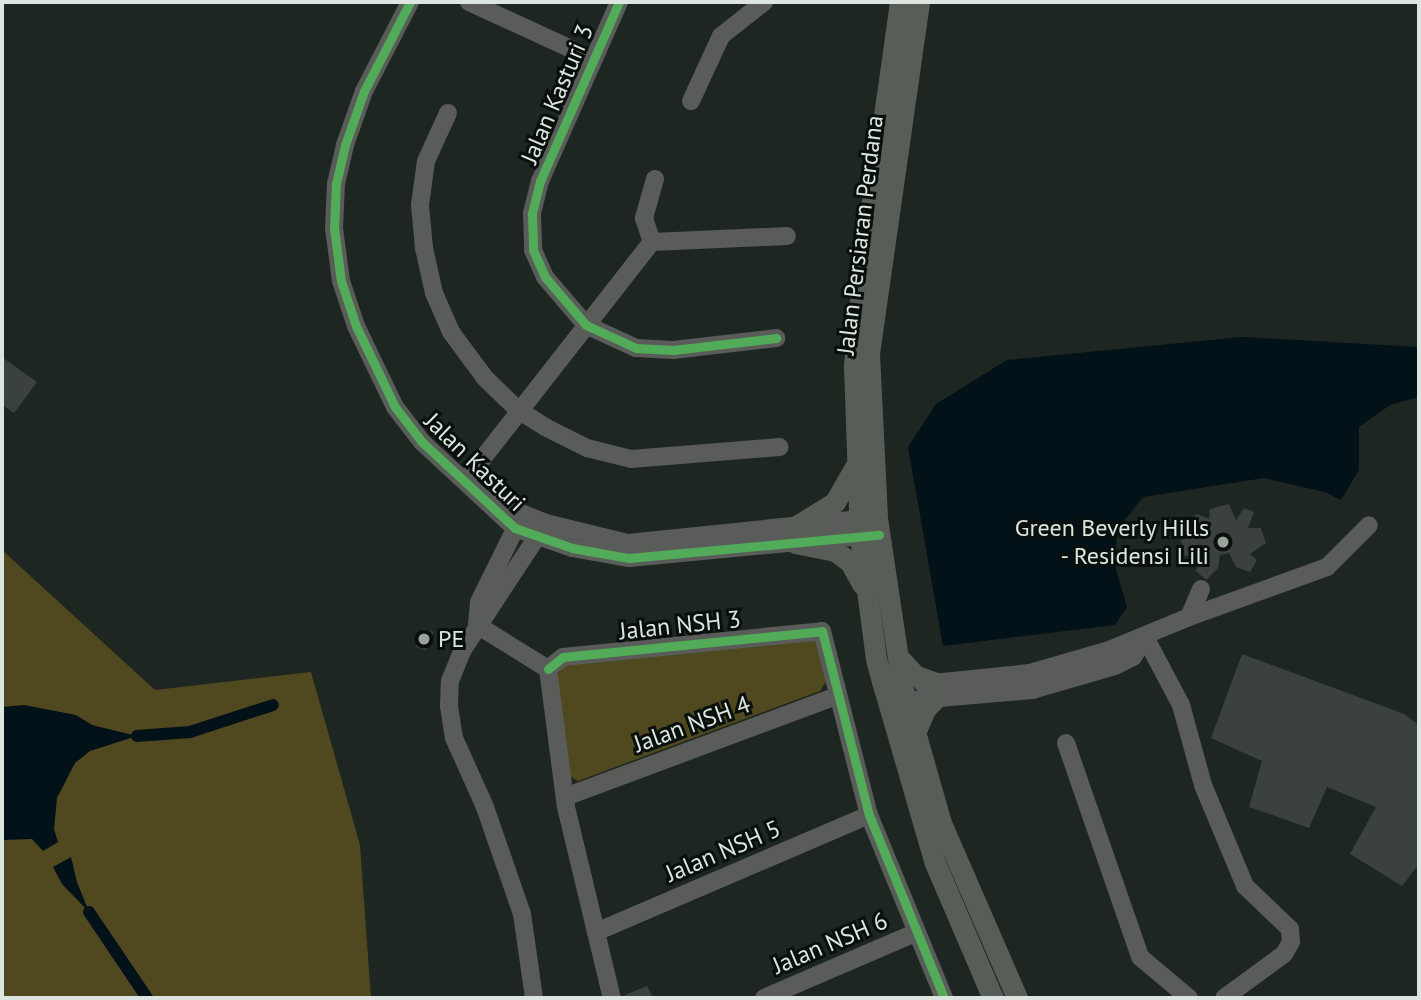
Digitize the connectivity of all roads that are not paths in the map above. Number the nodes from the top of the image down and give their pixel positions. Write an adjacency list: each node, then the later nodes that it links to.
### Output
1 (410, 2): 18 (street, Jalan Kasturi)
2 (469, 2): 7 (street)
3 (619, 2): 7 (street, Jalan Kasturi 3)
4 (764, 2): 8 (street)
5 (900, 2): 17 (main road, Jalan Persiaran Perdana)
6 (919, 2): 21 (main road, Jalan Persiaran Perdana)
7 (593, 59): 13 (street, Jalan Kasturi 3)
8 (691, 101)
9 (448, 113): 15 (street)
10 (655, 179): 12 (street)
11 (787, 236): 12 (street)
12 (652, 242): 13 (street)
13 (586, 325): 14 (street, Jalan Kasturi 3); 15 (street)
14 (776, 338)
15 (518, 410): 16 (street); 18 (street)
16 (780, 447)
17 (858, 462): 21 (main road, Jalan Persiaran Perdana); 23 (main road)
18 (465, 481): 19 (street, Jalan Kasturi)
19 (519, 521): 22 (street, Jalan Kasturi); 27 (street)
20 (1369, 525): 26 (street)
21 (869, 527): 23 (street, Jalan Kasturi); 25 (main road, Jalan Persiaran Perdana); 29 (main road, Jalan Persiaran Perdana)
22 (543, 531): 23 (street, Jalan Kasturi); 27 (street)
23 (795, 535): 25 (main road)
24 (1201, 589): 26 (street)
25 (866, 590): 32 (main road, Jalan Persiaran Perdana)
26 (1189, 617): 28 (street)
27 (477, 625): 30 (street); 40 (street)
28 (1145, 637): 31 (street); 47 (street)
29 (898, 657): 31 (main road); 32 (main road, Jalan Persiaran Perdana)
30 (548, 668): 33 (street, Jalan NSH 3); 36 (street)
31 (936, 690): 32 (street); 34 (main road)
32 (895, 694): 34 (main road, Jalan Persiaran Perdana); 44 (main road, Jalan Persiaran Perdana)
33 (837, 696): 36 (street, Jalan NSH 4); 37 (street)
34 (915, 733): 45 (main road, Jalan Persiaran Perdana)
35 (1066, 743): 46 (street)
36 (565, 797): 38 (street)
37 (869, 814): 38 (street, Jalan NSH 5); 39 (street)
38 (596, 932): 41 (street)
39 (915, 933): 42 (street, Jalan NSH 6); 43 (street)
40 (534, 998)
41 (612, 998)
42 (764, 998)
43 (944, 998)
44 (993, 998)
45 (1017, 998)
46 (1189, 998)
47 (1224, 998)

